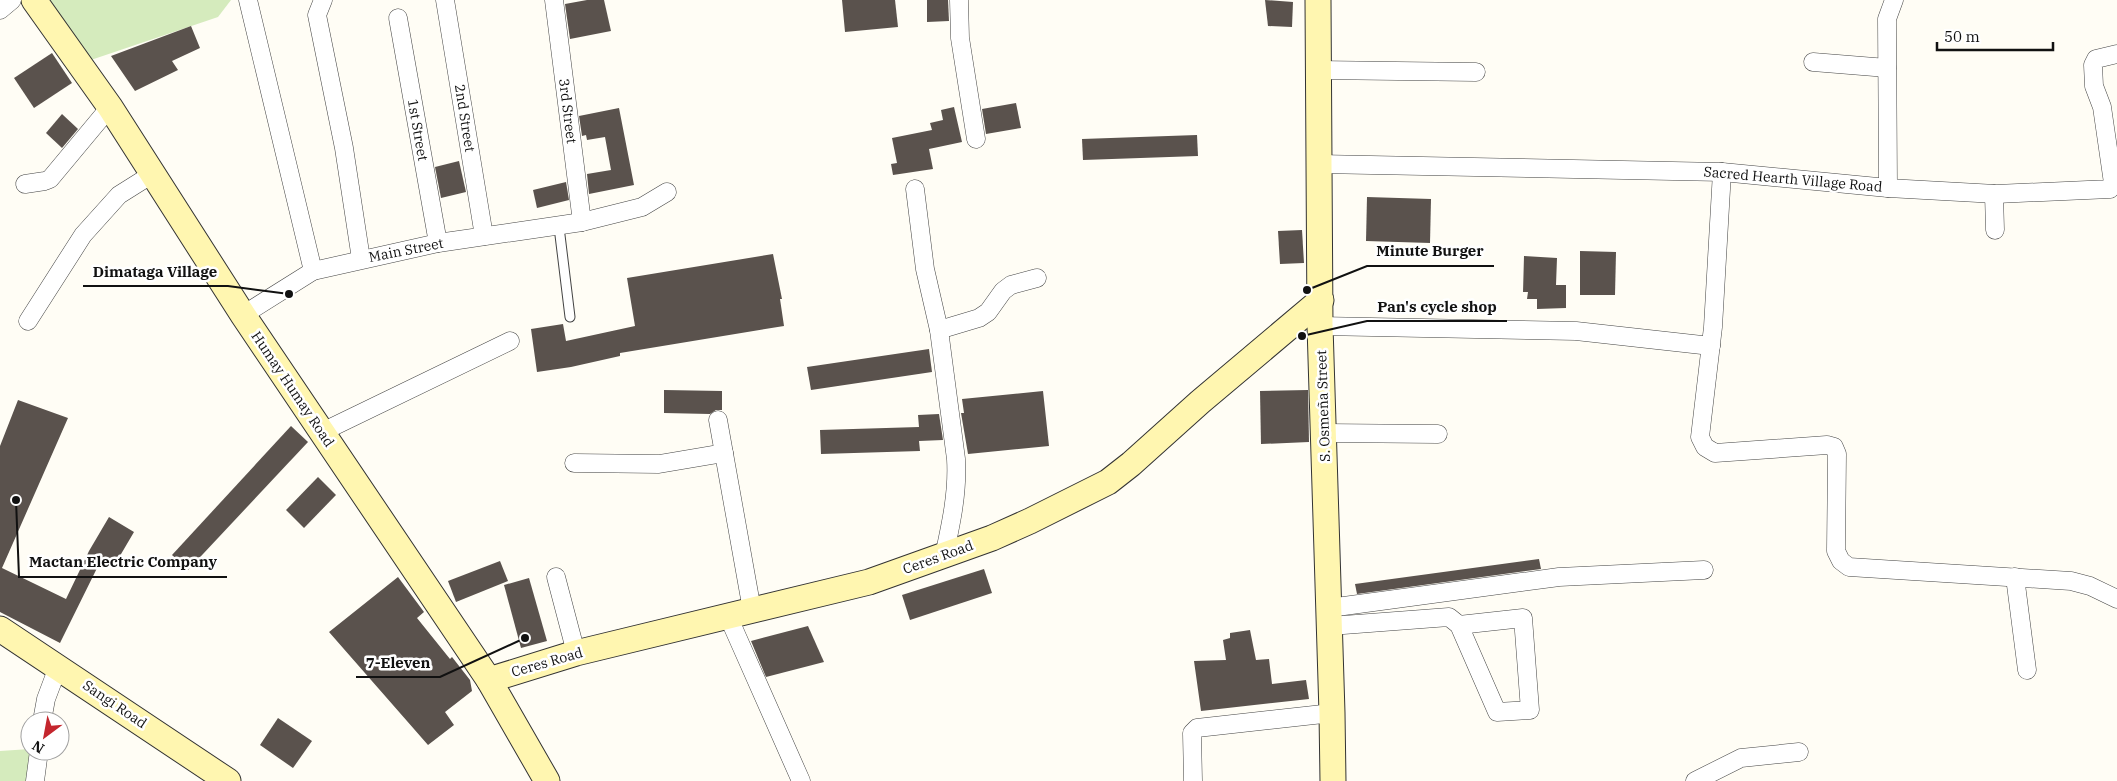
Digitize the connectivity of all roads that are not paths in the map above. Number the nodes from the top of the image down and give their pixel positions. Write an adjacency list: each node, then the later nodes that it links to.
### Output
1 (12, 0): 10 (street)
2 (34, 0): 17 (street, Humay Humay Road)
3 (248, 0): 34 (street)
4 (323, 0): 33 (street)
5 (445, 0): 31 (street, 2nd Street)
6 (554, 0): 28 (street, 3rd Street)
7 (960, 0): 18 (street)
8 (1318, 0): 15 (street, S. Osmeña Street)
9 (1894, 0): 14 (street)
10 (0, 10)
11 (398, 18): 32 (street, 1st Street)
12 (2117, 54): 22 (street, Sacred Hearth Village Road)
13 (1813, 62): 14 (street)
14 (1887, 68): 24 (street)
15 (1318, 70): 16 (street); 19 (street, S. Osmeña Street)
16 (1476, 72)
17 (110, 106): 21 (street, Humay Humay Road); 23 (street)
18 (976, 138)
19 (1319, 164): 20 (street, Sacred Hearth Village Road); 36 (street, S. Osmeña Street)
20 (1722, 172): 24 (street, Sacred Hearth Village Road); 43 (street)
21 (154, 174): 37 (street, Humay Humay Road); 39 (street)
22 (2115, 183): 27 (street, Sacred Hearth Village Road)
23 (24, 184)
24 (1888, 188): 27 (street, Sacred Hearth Village Road)
25 (914, 189): 41 (street)
26 (667, 192): 28 (street, Main Street)
27 (1994, 194): 30 (street)
28 (582, 222): 29 (street, Main Street)
29 (559, 227): 31 (street, Main Street); 38 (lane)
30 (1995, 230)
31 (484, 236): 32 (street, Main Street)
32 (438, 243): 33 (street, Main Street)
33 (361, 259): 34 (street, Main Street)
34 (313, 271): 37 (street, Main Street)
35 (1037, 278): 41 (street)
36 (1322, 300): 40 (street, S. Osmeña Street); 50 (street, Ceres Road)
37 (243, 314): 45 (street, Humay Humay Road)
38 (570, 317)
39 (28, 321)
40 (1320, 326): 43 (street); 46 (street, S. Osmeña Street)
41 (939, 330): 50 (street)
42 (510, 341): 45 (street)
43 (1711, 346): 53 (street)
44 (718, 420): 48 (street)
45 (322, 432): 62 (street, Humay Humay Road)
46 (1324, 433): 47 (street); 56 (street, S. Osmeña Street)
47 (1438, 434)
48 (724, 453): 49 (street); 55 (street)
49 (574, 463)
50 (944, 556): 55 (street, Ceres Road)
51 (1704, 570): 56 (street)
52 (556, 576): 59 (street)
53 (2015, 577): 54 (street); 61 (street)
54 (2117, 599)
55 (740, 613): 59 (street, Ceres Road); 70 (street)
56 (1329, 617): 57 (street); 64 (street, S. Osmeña Street)
57 (1459, 625): 57 (street)
58 (0, 629): 60 (street, Sangi Road)
59 (576, 653): 62 (street, Ceres Road)
60 (58, 667): 63 (street); 68 (street, Sangi Road)
61 (2027, 670)
62 (489, 680): 69 (street, Humay Humay Road)
63 (44, 711)
64 (1332, 713): 71 (street); 72 (street, S. Osmeña Street)
65 (1800, 752): 73 (street)
66 (38, 761): 67 (street)
67 (35, 781)
68 (228, 781)
69 (547, 781)
70 (800, 781)
71 (1193, 781)
72 (1333, 781)
73 (1695, 781)

